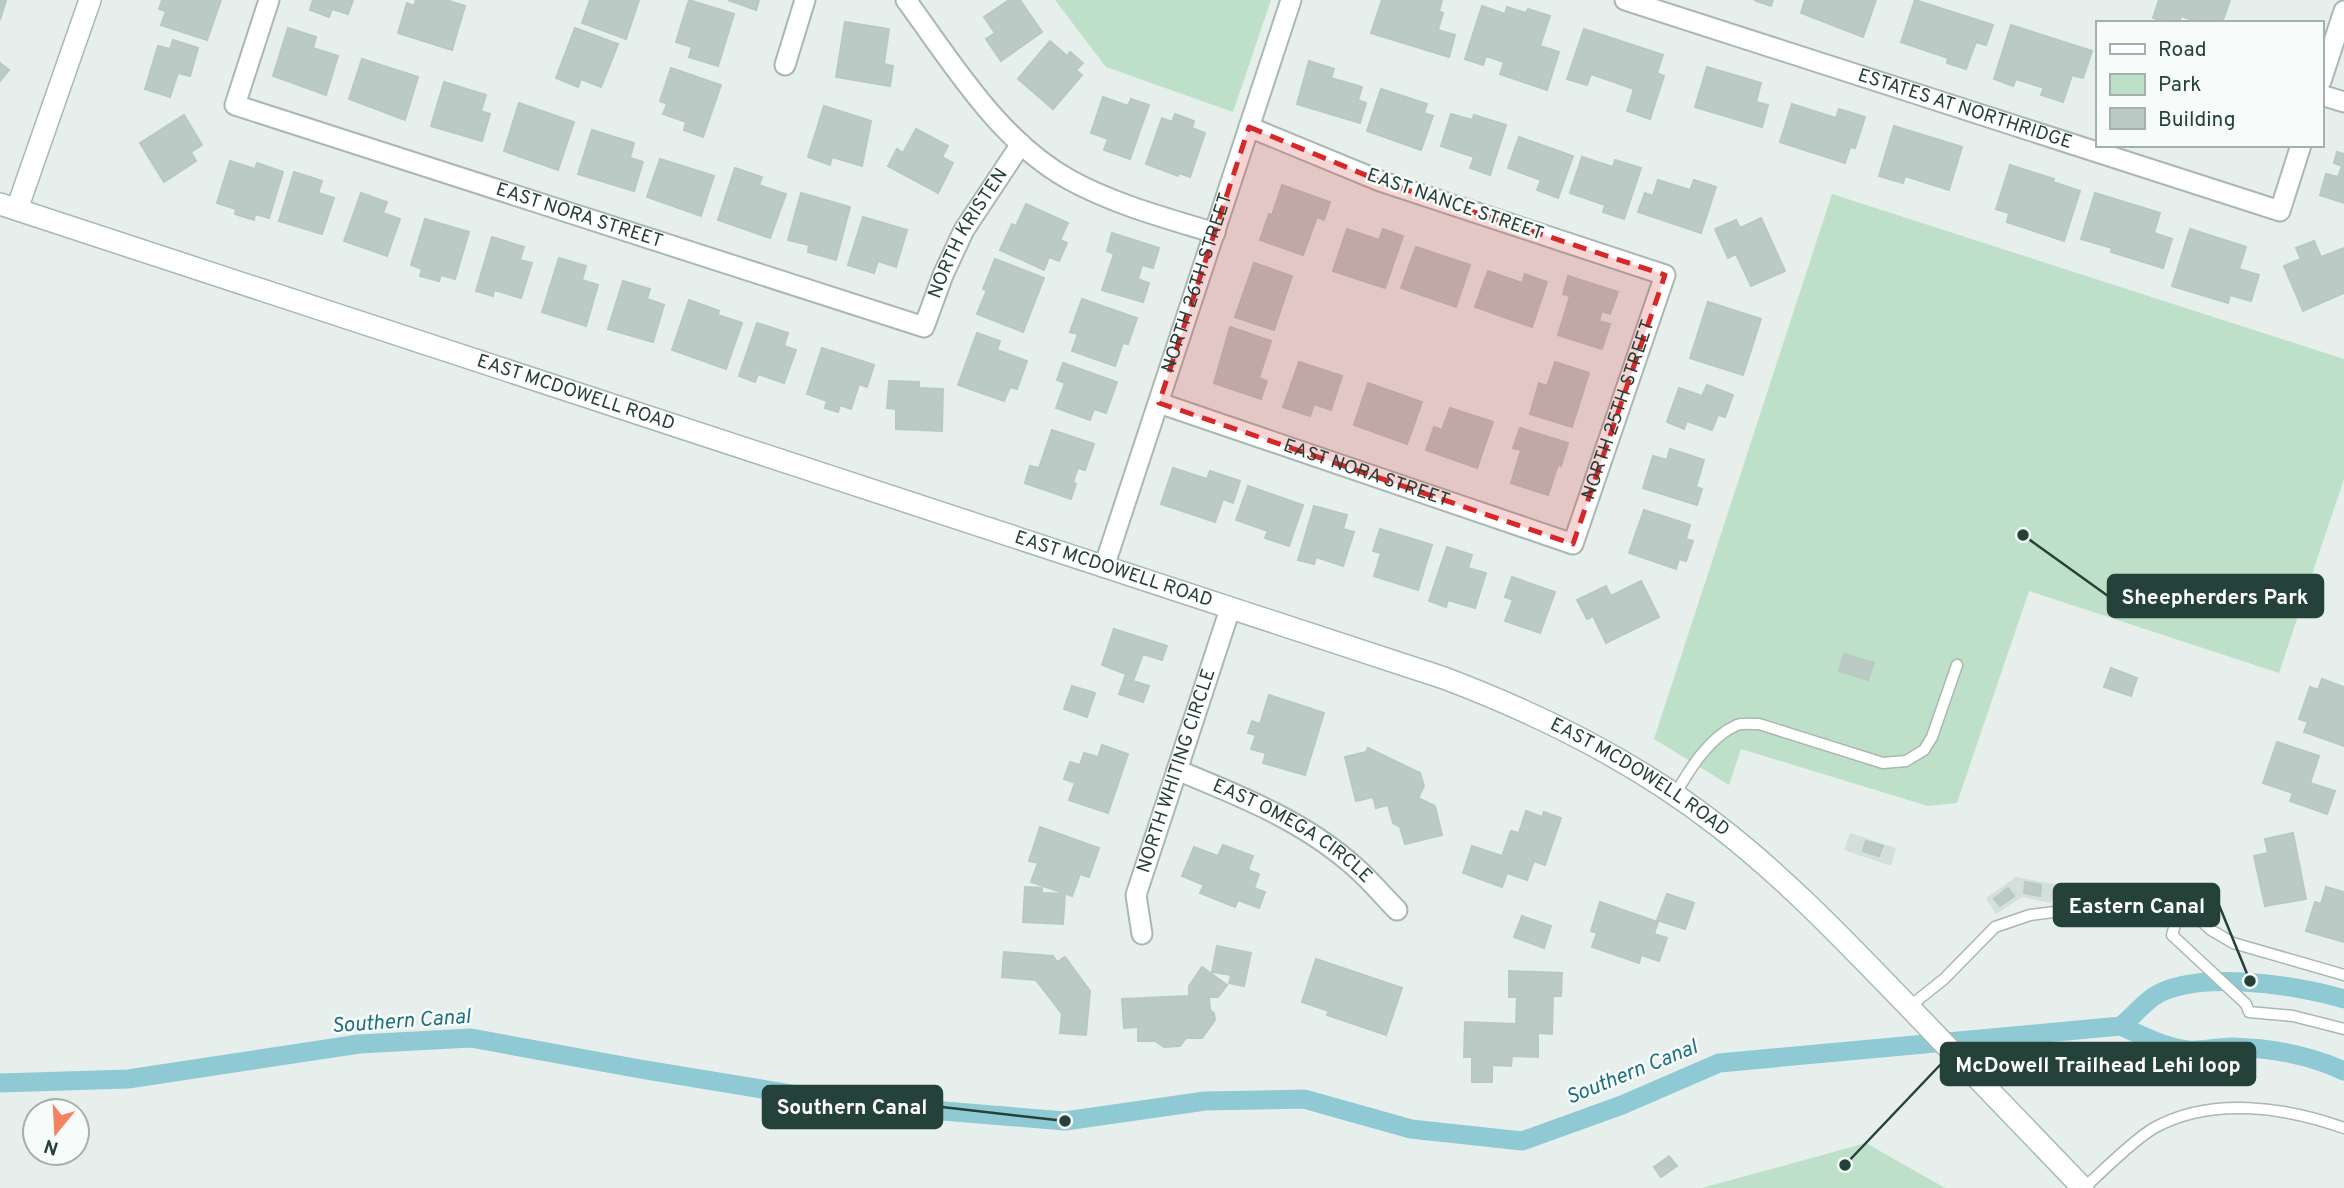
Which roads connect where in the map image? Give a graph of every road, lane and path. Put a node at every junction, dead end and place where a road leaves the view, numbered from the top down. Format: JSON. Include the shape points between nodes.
{"nodes":[{"id":1,"x":90,"y":0,"type":"edge"},
{"id":2,"x":269,"y":0,"type":"edge"},
{"id":3,"x":805,"y":0,"type":"edge"},
{"id":4,"x":906,"y":0,"type":"edge"},
{"id":5,"x":1291,"y":0,"type":"edge"},
{"id":6,"x":1625,"y":0,"type":"edge"},
{"id":7,"x":2344,"y":11,"type":"edge"},
{"id":8,"x":785,"y":65,"type":"dead end"},
{"id":9,"x":2331,"y":72,"type":"edge"},
{"id":10,"x":2323,"y":96,"type":"edge"},
{"id":11,"x":2344,"y":102,"type":"edge"},
{"id":12,"x":1249,"y":127,"type":"junction"},
{"id":13,"x":1020,"y":144,"type":"junction"},
{"id":14,"x":2300,"y":147,"type":"edge"},
{"id":15,"x":8,"y":207,"type":"edge"},
{"id":16,"x":1215,"y":233,"type":"junction"},
{"id":17,"x":1664,"y":275,"type":"joint"},
{"id":18,"x":924,"y":327,"type":"joint"},
{"id":19,"x":1159,"y":403,"type":"junction"},
{"id":20,"x":1573,"y":544,"type":"joint"},
{"id":21,"x":1104,"y":567,"type":"junction"},
{"id":22,"x":1230,"y":609,"type":"junction"},
{"id":23,"x":1956,"y":665,"type":"dead end"},
{"id":24,"x":1177,"y":770,"type":"junction"},
{"id":25,"x":1675,"y":795,"type":"junction"},
{"id":26,"x":2180,"y":908,"type":"junction"},
{"id":27,"x":1396,"y":910,"type":"dead end"},
{"id":28,"x":1142,"y":934,"type":"dead end"},
{"id":29,"x":2344,"y":975,"type":"edge"},
{"id":30,"x":1909,"y":1007,"type":"junction"},
{"id":31,"x":2344,"y":1029,"type":"edge"},
{"id":32,"x":2344,"y":1128,"type":"edge"},
{"id":33,"x":2083,"y":1188,"type":"edge"}],
"edges":[{"from":1,"to":15,"type":"main road"},
{"from":2,"to":18,"type":"street","name":"EAST NORA STREET","via":[[235,105]]},
{"from":3,"to":8,"type":"street"},
{"from":4,"to":13,"type":"street","via":[[987,108]]},
{"from":5,"to":12,"type":"street","name":"NORTH 26TH STREET"},
{"from":6,"to":14,"type":"street","name":"ESTATES AT NORTHRIDGE","via":[[2280,211]]},
{"from":7,"to":9,"type":"street"},
{"from":10,"to":11,"type":"street"},
{"from":12,"to":16,"type":"street","name":"NORTH 26TH STREET"},
{"from":12,"to":17,"type":"street","name":"EAST NANCE STREET","via":[[1380,181]]},
{"from":13,"to":16,"type":"street","via":[[1069,179],[1119,203]]},
{"from":13,"to":18,"type":"street","name":"NORTH KRISTEN","via":[[964,230]]},
{"from":15,"to":21,"type":"main road","name":"EAST MCDOWELL ROAD"},
{"from":16,"to":19,"type":"street","name":"NORTH 26TH STREET"},
{"from":17,"to":20,"type":"street","name":"NORTH 25TH STREET"},
{"from":19,"to":20,"type":"street","name":"EAST NORA STREET"},
{"from":19,"to":21,"type":"street","name":"NORTH 26TH STREET"},
{"from":21,"to":22,"type":"main road","name":"EAST MCDOWELL ROAD"},
{"from":22,"to":24,"type":"street","name":"NORTH WHITING CIRCLE"},
{"from":22,"to":25,"type":"main road","name":"EAST MCDOWELL ROAD","via":[[1501,699],[1600,748]]},
{"from":23,"to":25,"type":"lane","via":[[1933,737],[1924,750],[1906,761],[1884,763],[1759,724],[1739,724],[1720,736],[1690,769]]},
{"from":24,"to":27,"type":"street","name":"EAST OMEGA CIRCLE","via":[[1261,805],[1314,836],[1355,866]]},
{"from":24,"to":28,"type":"street","name":"NORTH WHITING CIRCLE","via":[[1136,895]]},
{"from":25,"to":30,"type":"main road","name":"EAST MCDOWELL ROAD","via":[[1762,861]]},
{"from":26,"to":29,"type":"lane","via":[[2191,911],[2233,943]]},
{"from":26,"to":30,"type":"lane","via":[[2135,902],[2030,915],[1995,927]]},
{"from":26,"to":31,"type":"lane","via":[[2172,935],[2246,1004],[2249,1012],[2294,1016]]},
{"from":30,"to":33,"type":"main road","name":"EAST MCDOWELL ROAD"},
{"from":32,"to":33,"type":"lane","via":[[2267,1109],[2185,1115],[2151,1130]]}]}
